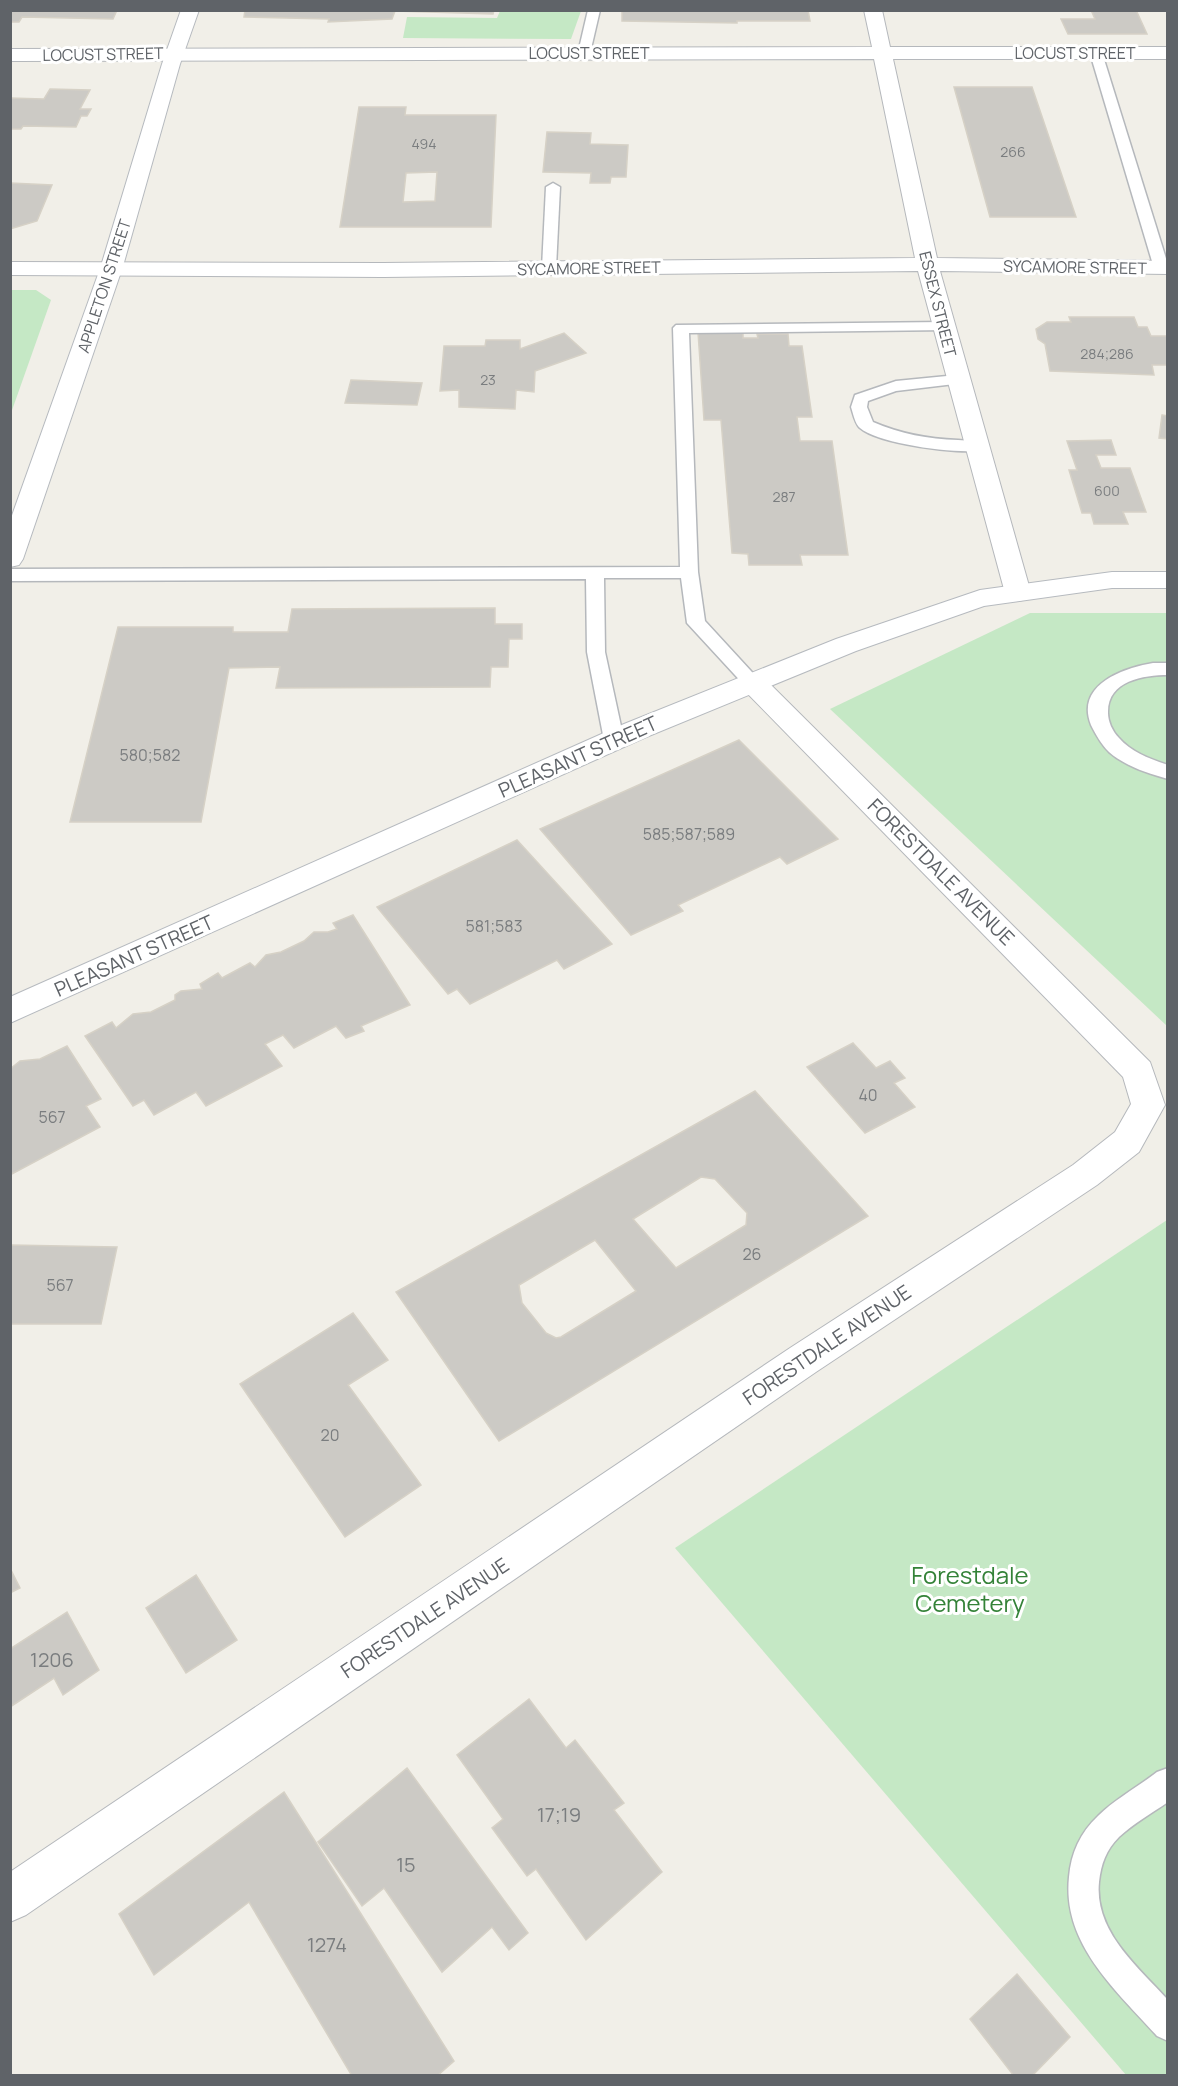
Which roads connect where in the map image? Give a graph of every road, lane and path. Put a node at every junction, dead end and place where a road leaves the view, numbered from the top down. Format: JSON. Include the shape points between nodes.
{"nodes":[{"id":1,"x":190,"y":10,"type":"edge"},
{"id":2,"x":594,"y":10,"type":"edge"},
{"id":3,"x":873,"y":10,"type":"edge"},
{"id":4,"x":175,"y":53,"type":"junction"},
{"id":5,"x":584,"y":53,"type":"junction"},
{"id":6,"x":1096,"y":53,"type":"junction"},
{"id":7,"x":1167,"y":53,"type":"edge"},
{"id":8,"x":882,"y":54,"type":"junction"},
{"id":9,"x":10,"y":55,"type":"edge"},
{"id":10,"x":553,"y":187,"type":"dead end"},
{"id":11,"x":927,"y":264,"type":"junction"},
{"id":12,"x":112,"y":266,"type":"junction"},
{"id":13,"x":549,"y":268,"type":"junction"},
{"id":14,"x":1164,"y":268,"type":"edge"},
{"id":15,"x":10,"y":269,"type":"edge"},
{"id":16,"x":944,"y":327,"type":"junction"},
{"id":17,"x":957,"y":381,"type":"junction"},
{"id":18,"x":977,"y":446,"type":"junction"},
{"id":19,"x":10,"y":559,"type":"edge"},
{"id":20,"x":688,"y":572,"type":"junction"},
{"id":21,"x":595,"y":573,"type":"junction"},
{"id":22,"x":10,"y":575,"type":"edge"},
{"id":23,"x":1167,"y":580,"type":"edge"},
{"id":24,"x":1018,"y":593,"type":"junction"},
{"id":25,"x":1167,"y":669,"type":"edge"},
{"id":26,"x":753,"y":683,"type":"junction"},
{"id":27,"x":614,"y":740,"type":"junction"},
{"id":28,"x":1167,"y":772,"type":"edge"},
{"id":29,"x":10,"y":1011,"type":"edge"},
{"id":30,"x":1167,"y":1783,"type":"edge"},
{"id":31,"x":10,"y":1899,"type":"edge"},
{"id":32,"x":1167,"y":2025,"type":"edge"}],
"edges":[{"from":1,"to":4,"type":"street","name":"APPLETON STREET"},
{"from":2,"to":5,"type":"lane"},
{"from":3,"to":8,"type":"street","name":"ESSEX STREET"},
{"from":4,"to":5,"type":"street","name":"LOCUST STREET"},
{"from":4,"to":9,"type":"street","name":"LOCUST STREET"},
{"from":4,"to":12,"type":"street","name":"APPLETON STREET"},
{"from":5,"to":8,"type":"street","name":"LOCUST STREET"},
{"from":6,"to":7,"type":"street","name":"LOCUST STREET"},
{"from":6,"to":8,"type":"street","name":"LOCUST STREET"},
{"from":6,"to":14,"type":"lane"},
{"from":8,"to":11,"type":"street","name":"ESSEX STREET"},
{"from":10,"to":13,"type":"lane"},
{"from":11,"to":13,"type":"street","name":"SYCAMORE STREET"},
{"from":11,"to":14,"type":"street","name":"SYCAMORE STREET"},
{"from":11,"to":16,"type":"street","name":"ESSEX STREET"},
{"from":12,"to":13,"type":"street","name":"SYCAMORE STREET","via":[[243,271]]},
{"from":12,"to":15,"type":"street","name":"SYCAMORE STREET"},
{"from":12,"to":19,"type":"street","name":"APPLETON STREET"},
{"from":16,"to":17,"type":"street","name":"ESSEX STREET"},
{"from":16,"to":20,"type":"lane","via":[[681,328]]},
{"from":17,"to":18,"type":"street","name":"ESSEX STREET"},
{"from":17,"to":18,"type":"lane","via":[[898,384],[861,398],[859,407],[866,425],[895,439],[918,444]]},
{"from":18,"to":24,"type":"street","name":"ESSEX STREET"},
{"from":20,"to":21,"type":"lane"},
{"from":20,"to":26,"type":"lane","via":[[696,623]]},
{"from":21,"to":22,"type":"lane"},
{"from":21,"to":27,"type":"lane","via":[[596,652]]},
{"from":23,"to":24,"type":"street","name":"PLEASANT STREET","via":[[1112,580]]},
{"from":24,"to":26,"type":"street","name":"PLEASANT STREET","via":[[980,598]]},
{"from":25,"to":28,"type":"lane","via":[[1131,672],[1113,681],[1100,696],[1097,713],[1105,736],[1125,754]]},
{"from":26,"to":27,"type":"street","name":"PLEASANT STREET"},
{"from":26,"to":31,"type":"street","name":"FORESTDALE AVENUE","via":[[1138,1071],[1148,1105],[1127,1142],[1086,1175],[803,1360]]},
{"from":27,"to":29,"type":"street","name":"PLEASANT STREET"},
{"from":30,"to":32,"type":"lane","via":[[1108,1827],[1086,1857],[1082,1897],[1089,1928],[1102,1948]]}]}
